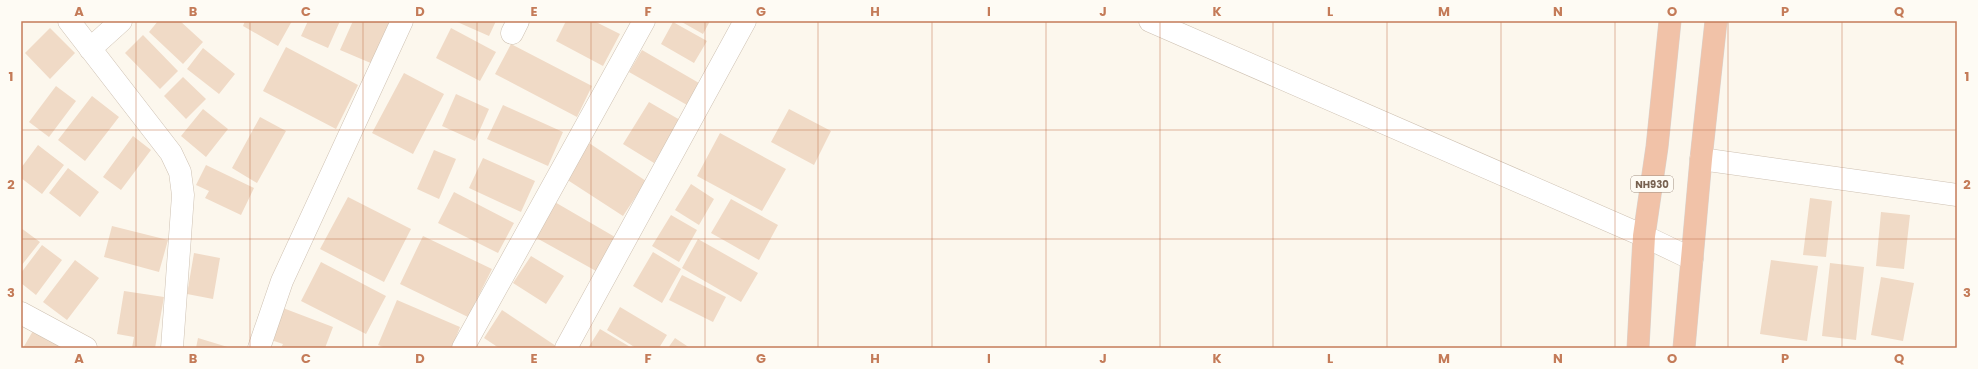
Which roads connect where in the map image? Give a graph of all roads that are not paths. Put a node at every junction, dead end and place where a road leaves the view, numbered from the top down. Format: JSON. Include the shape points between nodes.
{"nodes":[{"id":1,"x":69,"y":21,"type":"edge"},
{"id":2,"x":121,"y":21,"type":"edge"},
{"id":3,"x":402,"y":21,"type":"edge"},
{"id":4,"x":644,"y":21,"type":"edge"},
{"id":5,"x":745,"y":21,"type":"edge"},
{"id":6,"x":1150,"y":21,"type":"edge"},
{"id":7,"x":1670,"y":21,"type":"edge"},
{"id":8,"x":1716,"y":21,"type":"edge"},
{"id":9,"x":90,"y":49,"type":"junction"},
{"id":10,"x":1701,"y":159,"type":"junction"},
{"id":11,"x":1957,"y":195,"type":"edge"},
{"id":12,"x":1644,"y":236,"type":"junction"},
{"id":13,"x":1692,"y":259,"type":"junction"},
{"id":14,"x":22,"y":315,"type":"edge"},
{"id":15,"x":1688,"y":347,"type":"edge"},
{"id":16,"x":86,"y":348,"type":"edge"},
{"id":17,"x":172,"y":348,"type":"edge"},
{"id":18,"x":259,"y":348,"type":"edge"},
{"id":19,"x":463,"y":348,"type":"edge"},
{"id":20,"x":566,"y":348,"type":"edge"},
{"id":21,"x":1638,"y":348,"type":"edge"}],
"edges":[{"from":1,"to":9,"type":"street"},
{"from":2,"to":9,"type":"street"},
{"from":3,"to":18,"type":"street","via":[[282,281]]},
{"from":4,"to":19,"type":"street"},
{"from":5,"to":20,"type":"street"},
{"from":6,"to":12,"type":"street"},
{"from":7,"to":12,"type":"highway","number":"NH930","via":[[1657,147]]},
{"from":8,"to":10,"type":"highway"},
{"from":9,"to":17,"type":"street","via":[[171,153],[180,172],[183,195]]},
{"from":10,"to":11,"type":"street"},
{"from":10,"to":13,"type":"highway"},
{"from":12,"to":13,"type":"street"},
{"from":12,"to":21,"type":"highway","number":"NH930"},
{"from":13,"to":15,"type":"highway"},
{"from":14,"to":16,"type":"street"}]}
